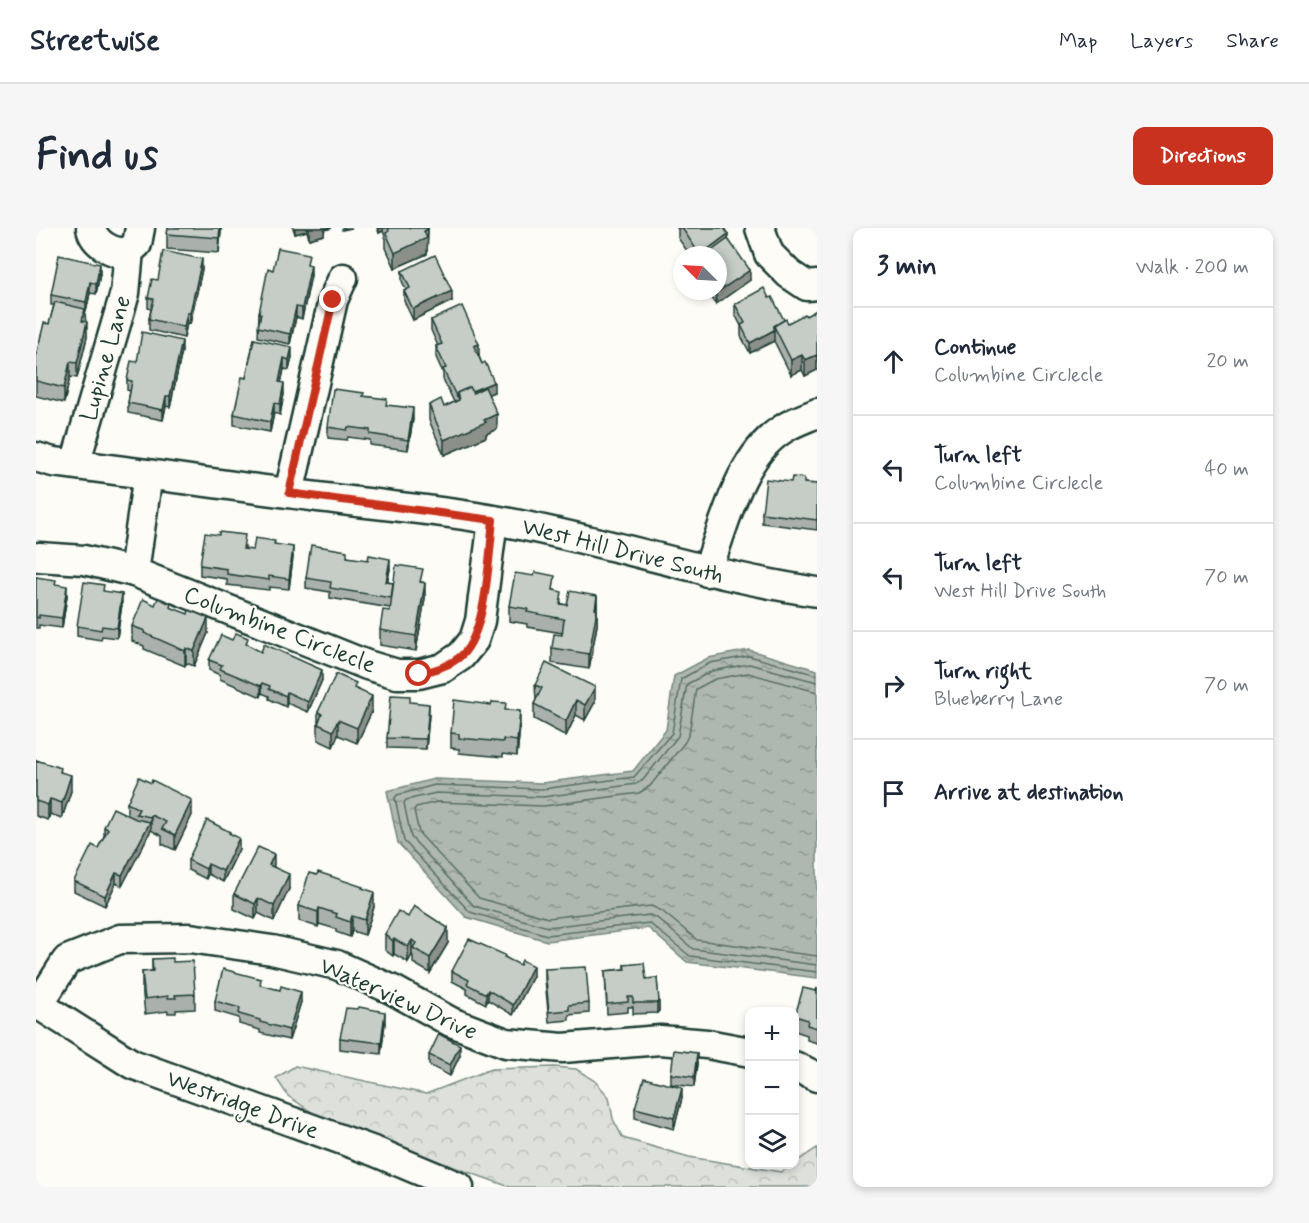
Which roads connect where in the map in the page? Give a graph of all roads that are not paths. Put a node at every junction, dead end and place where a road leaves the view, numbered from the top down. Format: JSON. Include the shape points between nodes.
{"nodes":[{"id":1,"x":91,"y":228,"type":"edge"},
{"id":2,"x":760,"y":228,"type":"edge"},
{"id":3,"x":135,"y":239,"type":"edge"},
{"id":4,"x":343,"y":279,"type":"dead end"},
{"id":5,"x":817,"y":285,"type":"edge"},
{"id":6,"x":817,"y":413,"type":"edge"},
{"id":7,"x":36,"y":458,"type":"edge"},
{"id":8,"x":75,"y":464,"type":"junction"},
{"id":9,"x":148,"y":474,"type":"junction"},
{"id":10,"x":289,"y":493,"type":"junction"},
{"id":11,"x":493,"y":520,"type":"junction"},
{"id":12,"x":39,"y":556,"type":"dead end"},
{"id":13,"x":134,"y":572,"type":"junction"},
{"id":14,"x":707,"y":572,"type":"junction"},
{"id":15,"x":817,"y":592,"type":"edge"},
{"id":16,"x":37,"y":1004,"type":"edge"},
{"id":17,"x":745,"y":1051,"type":"edge"},
{"id":18,"x":799,"y":1068,"type":"edge"},
{"id":19,"x":817,"y":1077,"type":"edge"},
{"id":20,"x":459,"y":1187,"type":"edge"}],
"edges":[{"from":1,"to":3,"type":"street","name":"Lupine Lane","via":[[92,235],[104,246],[123,253]]},
{"from":2,"to":5,"type":"street","via":[[769,254],[789,274],[807,286]]},
{"from":3,"to":8,"type":"street","name":"Lupine Lane","via":[[125,293]]},
{"from":4,"to":10,"type":"street","via":[[333,300]]},
{"from":6,"to":14,"type":"street","via":[[782,429],[756,453],[744,471]]},
{"from":7,"to":8,"type":"street","name":"West Hill Drive South"},
{"from":8,"to":9,"type":"street","name":"West Hill Drive South"},
{"from":9,"to":10,"type":"street","name":"West Hill Drive South"},
{"from":9,"to":13,"type":"street"},
{"from":10,"to":11,"type":"street","name":"West Hill Drive South"},
{"from":11,"to":13,"type":"street","name":"Columbine Circlecle","via":[[474,640],[461,656],[443,668],[419,674],[397,674],[367,665]]},
{"from":11,"to":14,"type":"street","name":"West Hill Drive South","via":[[576,536]]},
{"from":12,"to":13,"type":"street","name":"Columbine Circlecle","via":[[84,560]]},
{"from":14,"to":15,"type":"street","name":"West Hill Drive South"},
{"from":16,"to":17,"type":"street","name":"Waterview Drive","via":[[67,960],[120,939],[190,938],[272,950],[337,965],[451,1022],[506,1043],[563,1048],[660,1040]]},
{"from":16,"to":20,"type":"street","name":"Westridge Drive","via":[[132,1064],[376,1152]]},
{"from":18,"to":19,"type":"street"}]}
